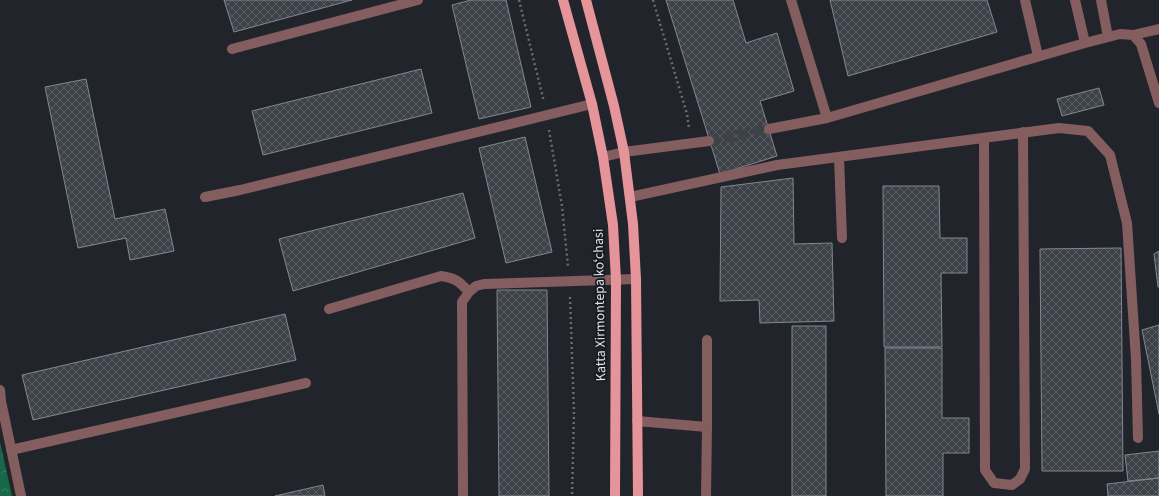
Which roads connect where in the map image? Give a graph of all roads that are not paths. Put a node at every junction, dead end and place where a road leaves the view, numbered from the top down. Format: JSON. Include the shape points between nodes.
{"nodes":[{"id":1,"x":418,"y":0,"type":"edge"},
{"id":2,"x":563,"y":0,"type":"edge"},
{"id":3,"x":586,"y":0,"type":"edge"},
{"id":4,"x":791,"y":0,"type":"edge"},
{"id":5,"x":1025,"y":0,"type":"edge"},
{"id":6,"x":1075,"y":0,"type":"edge"},
{"id":7,"x":1101,"y":0,"type":"edge"},
{"id":8,"x":1159,"y":29,"type":"edge"},
{"id":9,"x":1133,"y":35,"type":"junction"},
{"id":10,"x":1108,"y":37,"type":"junction"},
{"id":11,"x":1086,"y":43,"type":"junction"},
{"id":12,"x":232,"y":49,"type":"dead end"},
{"id":13,"x":1038,"y":56,"type":"junction"},
{"id":14,"x":1159,"y":103,"type":"edge"},
{"id":15,"x":592,"y":104,"type":"junction"},
{"id":16,"x":827,"y":118,"type":"junction"},
{"id":17,"x":769,"y":129,"type":"tunnel mouth"},
{"id":18,"x":1023,"y":132,"type":"junction"},
{"id":19,"x":984,"y":138,"type":"junction"},
{"id":20,"x":709,"y":141,"type":"tunnel mouth"},
{"id":21,"x":624,"y":152,"type":"junction"},
{"id":22,"x":603,"y":157,"type":"junction"},
{"id":23,"x":839,"y":157,"type":"junction"},
{"id":24,"x":204,"y":197,"type":"dead end"},
{"id":25,"x":630,"y":197,"type":"junction"},
{"id":26,"x":842,"y":238,"type":"dead end"},
{"id":27,"x":636,"y":279,"type":"junction"},
{"id":28,"x":616,"y":280,"type":"junction"},
{"id":29,"x":469,"y":292,"type":"junction"},
{"id":30,"x":329,"y":309,"type":"dead end"},
{"id":31,"x":707,"y":340,"type":"dead end"},
{"id":32,"x":306,"y":383,"type":"dead end"},
{"id":33,"x":0,"y":390,"type":"edge"},
{"id":34,"x":637,"y":421,"type":"junction"},
{"id":35,"x":707,"y":427,"type":"junction"},
{"id":36,"x":1138,"y":438,"type":"dead end"},
{"id":37,"x":11,"y":450,"type":"junction"},
{"id":38,"x":21,"y":496,"type":"edge"},
{"id":39,"x":463,"y":496,"type":"edge"},
{"id":40,"x":615,"y":496,"type":"edge"},
{"id":41,"x":638,"y":496,"type":"edge"},
{"id":42,"x":706,"y":496,"type":"edge"}],
"edges":[{"from":1,"to":12,"type":"lane"},
{"from":2,"to":15,"type":"main road","name":"Katta Xirmontepa koʻchasi"},
{"from":3,"to":21,"type":"main road"},
{"from":4,"to":16,"type":"lane"},
{"from":5,"to":13,"type":"lane"},
{"from":6,"to":11,"type":"lane"},
{"from":7,"to":10,"type":"lane"},
{"from":8,"to":9,"type":"lane"},
{"from":9,"to":10,"type":"lane","via":[[1120,34]]},
{"from":9,"to":14,"type":"lane","via":[[1141,44]]},
{"from":10,"to":11,"type":"lane"},
{"from":11,"to":13,"type":"lane"},
{"from":13,"to":16,"type":"lane"},
{"from":15,"to":22,"type":"main road","name":"Katta Xirmontepa koʻchasi"},
{"from":15,"to":24,"type":"lane"},
{"from":16,"to":17,"type":"lane"},
{"from":18,"to":19,"type":"lane"},
{"from":18,"to":19,"type":"lane","via":[[1025,468],[1020,479],[1012,485],[994,483],[985,470]]},
{"from":18,"to":36,"type":"lane","via":[[1059,128],[1088,131],[1110,155],[1127,223],[1136,359]]},
{"from":19,"to":23,"type":"lane"},
{"from":20,"to":21,"type":"lane"},
{"from":21,"to":22,"type":"lane"},
{"from":21,"to":25,"type":"main road"},
{"from":22,"to":28,"type":"main road","name":"Katta Xirmontepa koʻchasi","via":[[613,225]]},
{"from":23,"to":25,"type":"lane","via":[[777,166]]},
{"from":23,"to":26,"type":"lane"},
{"from":25,"to":27,"type":"main road"},
{"from":27,"to":28,"type":"lane"},
{"from":27,"to":34,"type":"main road"},
{"from":28,"to":29,"type":"lane","via":[[484,284]]},
{"from":28,"to":40,"type":"main road","name":"Katta Xirmontepa koʻchasi"},
{"from":29,"to":30,"type":"lane","via":[[458,281],[441,276]]},
{"from":29,"to":39,"type":"lane","via":[[462,302]]},
{"from":31,"to":35,"type":"lane"},
{"from":32,"to":37,"type":"lane"},
{"from":33,"to":37,"type":"lane"},
{"from":34,"to":35,"type":"lane"},
{"from":34,"to":41,"type":"main road"},
{"from":35,"to":42,"type":"lane"},
{"from":37,"to":38,"type":"lane"}]}
